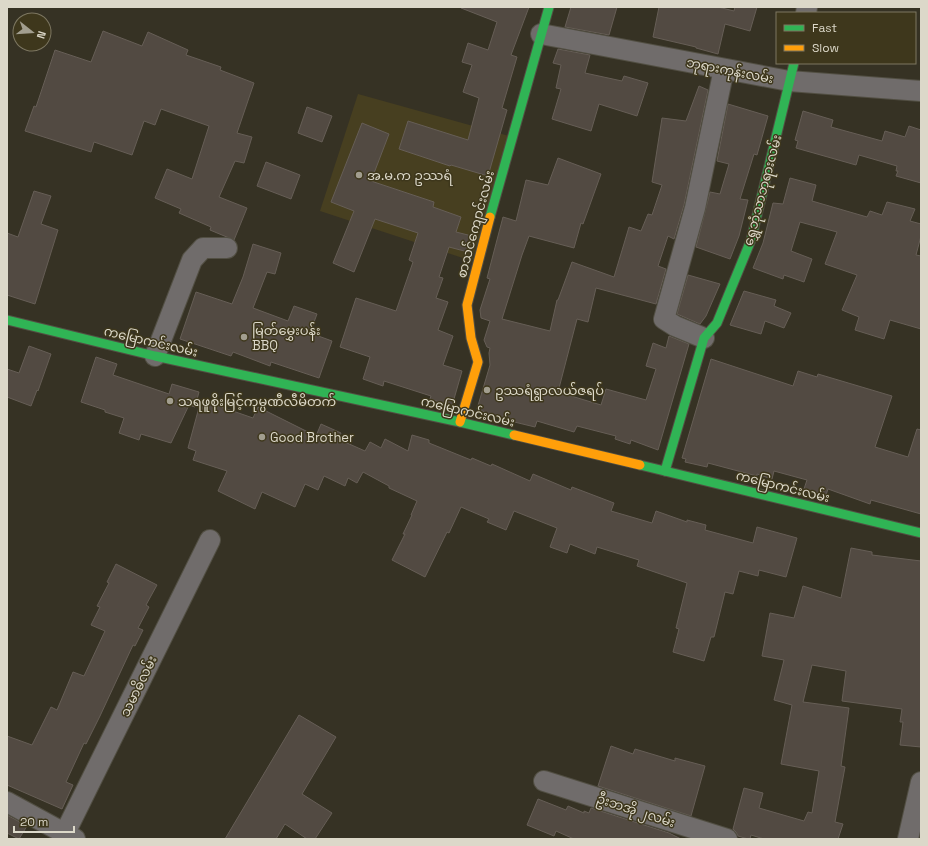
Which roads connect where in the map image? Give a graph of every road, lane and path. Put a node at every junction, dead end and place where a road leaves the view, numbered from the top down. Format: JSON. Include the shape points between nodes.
{"nodes":[{"id":1,"x":549,"y":7,"type":"edge"},
{"id":2,"x":541,"y":34,"type":"junction"},
{"id":3,"x":724,"y":69,"type":"junction"},
{"id":4,"x":792,"y":72,"type":"edge"},
{"id":5,"x":921,"y":91,"type":"edge"},
{"id":6,"x":227,"y":248,"type":"dead end"},
{"id":7,"x":7,"y":320,"type":"edge"},
{"id":8,"x":704,"y":338,"type":"junction"},
{"id":9,"x":155,"y":356,"type":"junction"},
{"id":10,"x":460,"y":422,"type":"junction"},
{"id":11,"x":665,"y":471,"type":"junction"},
{"id":12,"x":921,"y":533,"type":"edge"},
{"id":13,"x":210,"y":540,"type":"dead end"},
{"id":14,"x":544,"y":781,"type":"dead end"},
{"id":15,"x":921,"y":782,"type":"edge"},
{"id":16,"x":7,"y":802,"type":"edge"},
{"id":17,"x":68,"y":837,"type":"edge"},
{"id":18,"x":727,"y":839,"type":"edge"},
{"id":19,"x":908,"y":839,"type":"edge"}],
"edges":[{"from":1,"to":2,"type":"main road","name":"စာသင်ကျောင်းလမ်း"},
{"from":2,"to":3,"type":"street","name":"ဘုရားကုန်းလမ်း"},
{"from":2,"to":10,"type":"main road","name":"စာသင်ကျောင်းလမ်း","via":[[467,305],[471,338],[478,362]]},
{"from":3,"to":4,"type":"street","name":"ဘုရားကုန်းလမ်း"},
{"from":3,"to":8,"type":"street","via":[[696,208],[664,319]]},
{"from":4,"to":5,"type":"street","name":"ဘုရားကုန်းလမ်း"},
{"from":4,"to":8,"type":"main road","name":"ရွှေဘုံသာဘုရားလမ်း","via":[[751,240],[717,323]]},
{"from":6,"to":9,"type":"street","via":[[203,248],[192,260]]},
{"from":7,"to":9,"type":"main road","name":"ကမြောကင်းလမ်း"},
{"from":8,"to":11,"type":"main road","name":"ရွှေဘုံသာဘုရားလမ်း"},
{"from":9,"to":10,"type":"main road","name":"ကမြောကင်းလမ်း"},
{"from":10,"to":11,"type":"main road","name":"ကမြောကင်းလမ်း"},
{"from":11,"to":12,"type":"main road","name":"ကမြောကင်းလမ်း"},
{"from":13,"to":17,"type":"street","name":"သမာဓိလမ်း"},
{"from":14,"to":18,"type":"street","name":"ဦးဘအို ၂လမ်း"},
{"from":15,"to":19,"type":"street"},
{"from":16,"to":17,"type":"street","name":"သမာဓိလမ်း"}]}
